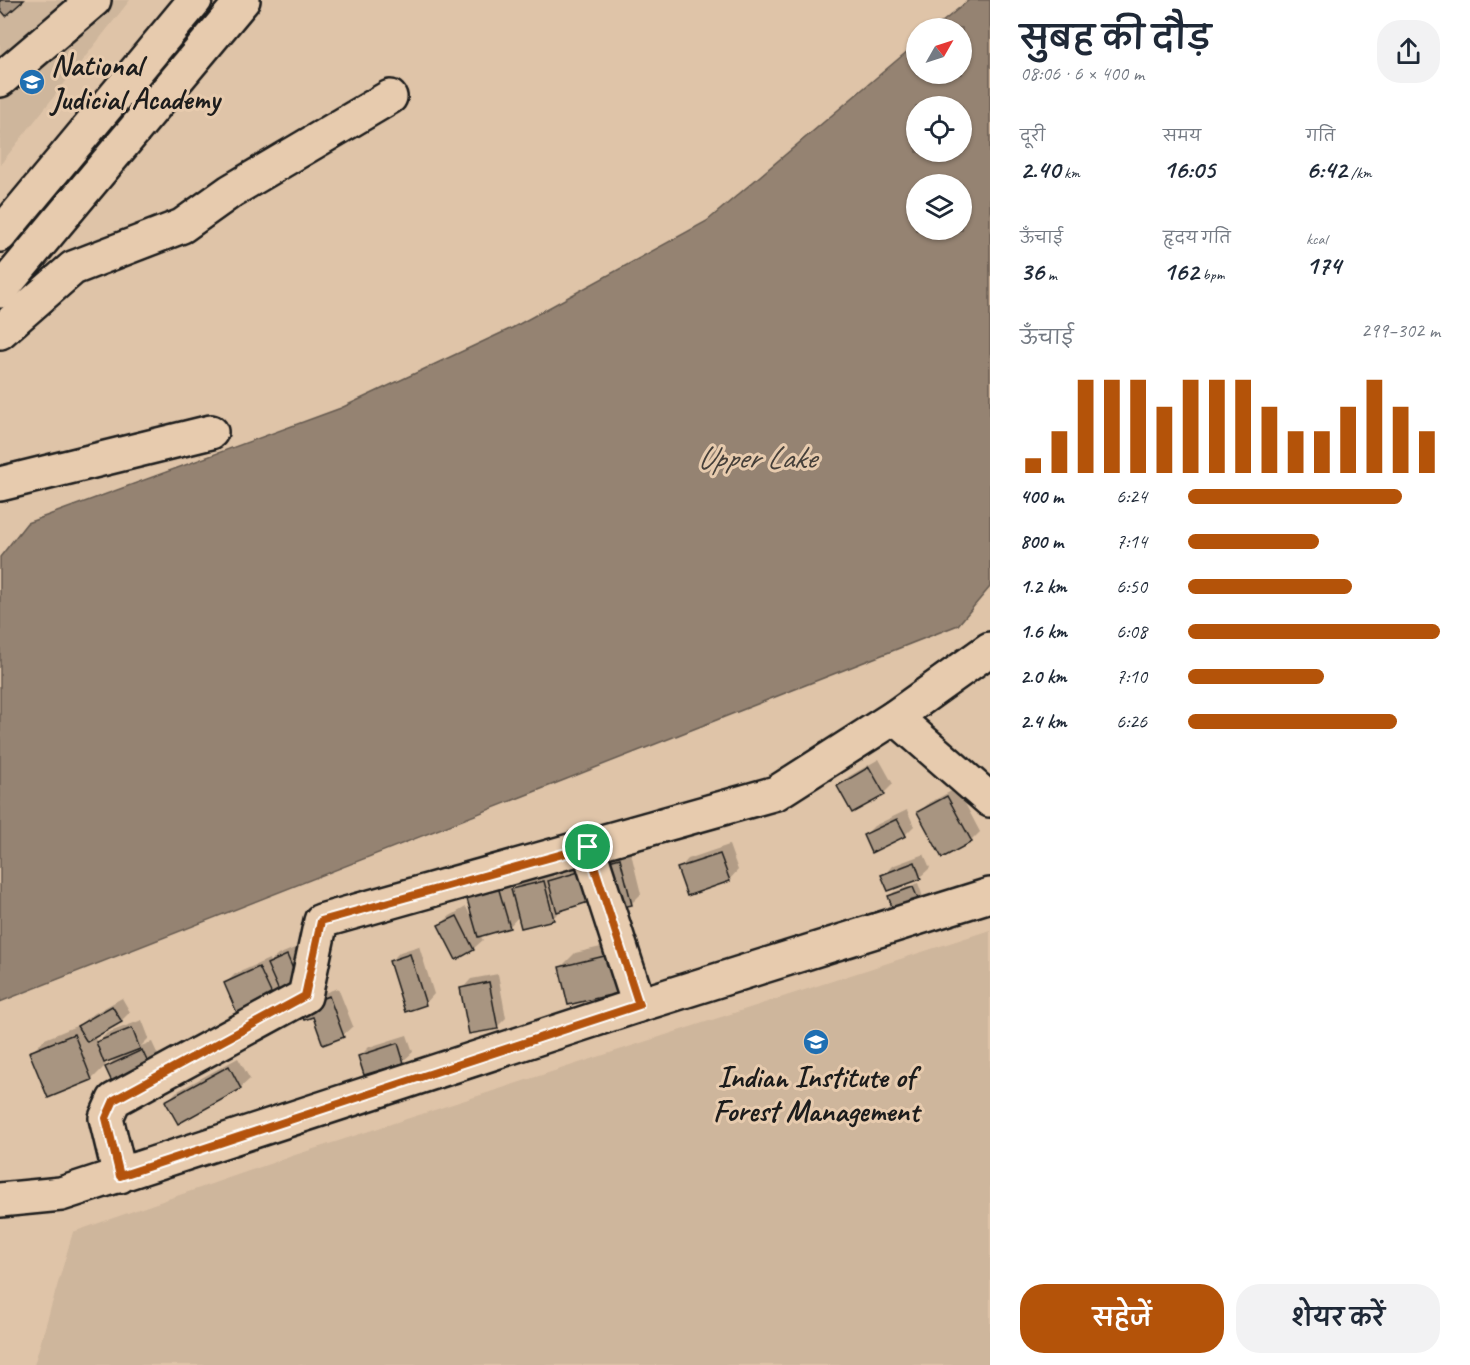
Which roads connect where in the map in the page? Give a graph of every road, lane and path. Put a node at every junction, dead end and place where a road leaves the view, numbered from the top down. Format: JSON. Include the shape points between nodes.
{"nodes":[{"id":1,"x":94,"y":0,"type":"edge"},
{"id":2,"x":195,"y":0,"type":"edge"},
{"id":3,"x":243,"y":0,"type":"edge"},
{"id":4,"x":0,"y":80,"type":"edge"},
{"id":5,"x":390,"y":97,"type":"dead end"},
{"id":6,"x":0,"y":235,"type":"edge"},
{"id":7,"x":0,"y":291,"type":"edge"},
{"id":8,"x":0,"y":332,"type":"edge"},
{"id":9,"x":211,"y":432,"type":"dead end"},
{"id":10,"x":0,"y":484,"type":"edge"},
{"id":11,"x":990,"y":649,"type":"edge"},
{"id":12,"x":895,"y":717,"type":"junction"},
{"id":13,"x":990,"y":800,"type":"edge"},
{"id":14,"x":588,"y":847,"type":"junction"},
{"id":15,"x":990,"y":895,"type":"edge"},
{"id":16,"x":639,"y":1005,"type":"junction"},
{"id":17,"x":120,"y":1176,"type":"junction"},
{"id":18,"x":1,"y":1199,"type":"edge"}],
"edges":[{"from":1,"to":4,"type":"street"},
{"from":2,"to":6,"type":"street"},
{"from":3,"to":7,"type":"street"},
{"from":5,"to":8,"type":"street","via":[[231,191],[182,226],[73,268]]},
{"from":9,"to":10,"type":"street"},
{"from":11,"to":12,"type":"street"},
{"from":12,"to":13,"type":"street"},
{"from":12,"to":14,"type":"street","via":[[776,793]]},
{"from":14,"to":16,"type":"street"},
{"from":14,"to":17,"type":"street","via":[[321,921],[305,996],[114,1100],[106,1118]]},
{"from":15,"to":16,"type":"street"},
{"from":16,"to":17,"type":"street"},
{"from":17,"to":18,"type":"street","via":[[61,1194]]}]}
